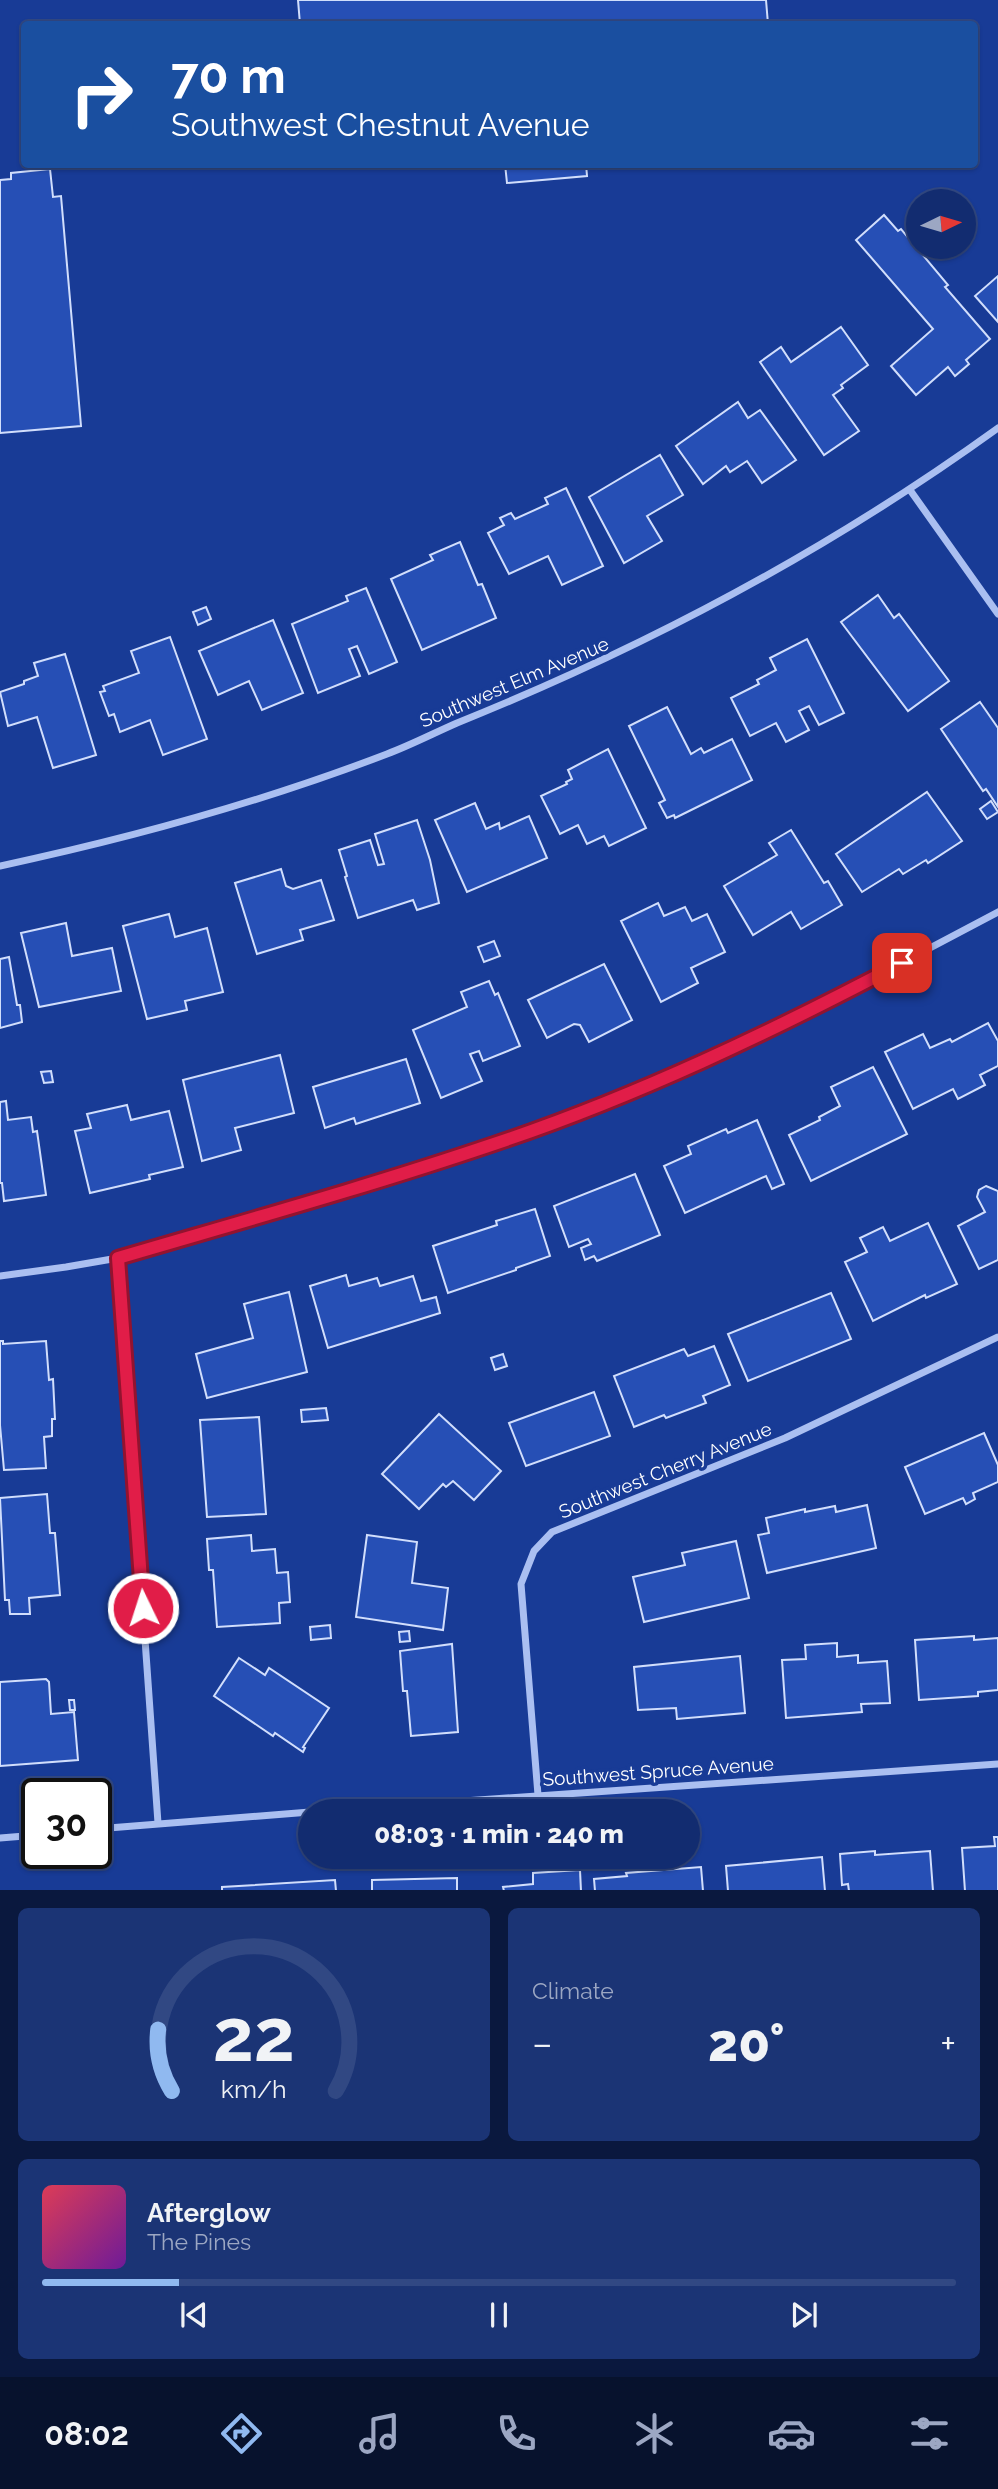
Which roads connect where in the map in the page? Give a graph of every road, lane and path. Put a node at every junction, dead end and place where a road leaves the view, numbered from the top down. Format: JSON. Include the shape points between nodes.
{"nodes":[{"id":1,"x":998,"y":428,"type":"edge"},
{"id":2,"x":910,"y":490,"type":"junction"},
{"id":3,"x":998,"y":614,"type":"edge"},
{"id":4,"x":0,"y":866,"type":"edge"},
{"id":5,"x":998,"y":912,"type":"edge"},
{"id":6,"x":118,"y":1258,"type":"junction"},
{"id":7,"x":0,"y":1276,"type":"edge"},
{"id":8,"x":998,"y":1337,"type":"edge"},
{"id":9,"x":998,"y":1764,"type":"edge"},
{"id":10,"x":538,"y":1795,"type":"junction"},
{"id":11,"x":484,"y":1799,"type":"edge"},
{"id":12,"x":298,"y":1813,"type":"edge"},
{"id":13,"x":158,"y":1823,"type":"junction"},
{"id":14,"x":112,"y":1827,"type":"edge"},
{"id":15,"x":21,"y":1836,"type":"edge"},
{"id":16,"x":0,"y":1838,"type":"edge"}],
"edges":[{"from":1,"to":2,"type":"street","name":"Southwest Elm Avenue"},
{"from":2,"to":3,"type":"street"},
{"from":2,"to":4,"type":"street","name":"Southwest Elm Avenue","via":[[763,579],[639,644],[388,754],[190,818]]},
{"from":5,"to":6,"type":"street","via":[[805,1014],[620,1096],[496,1144]]},
{"from":6,"to":7,"type":"street"},
{"from":6,"to":13,"type":"street"},
{"from":8,"to":10,"type":"street","name":"Southwest Cherry Avenue","via":[[785,1438],[552,1532],[534,1551],[521,1584]]},
{"from":9,"to":10,"type":"street","name":"Southwest Spruce Avenue"},
{"from":10,"to":11,"type":"street","name":"Southwest Spruce Avenue"},
{"from":12,"to":13,"type":"street"},
{"from":13,"to":14,"type":"street"},
{"from":15,"to":16,"type":"street"}]}
